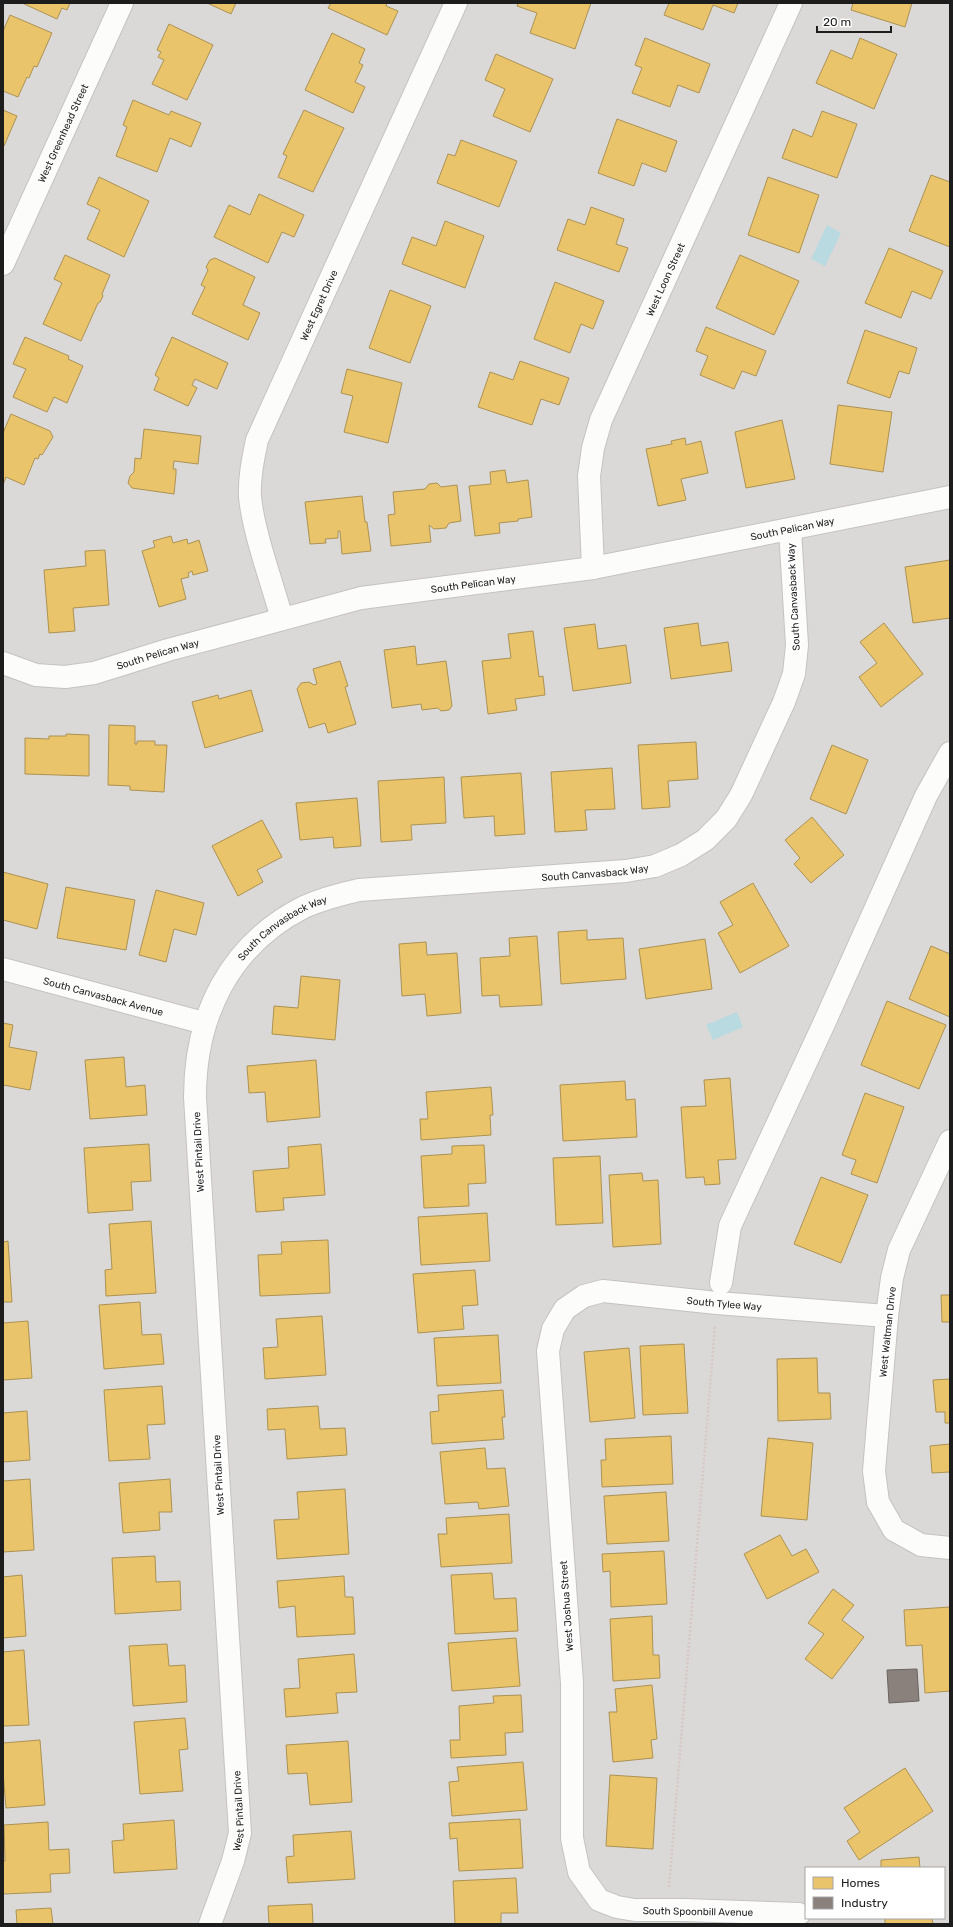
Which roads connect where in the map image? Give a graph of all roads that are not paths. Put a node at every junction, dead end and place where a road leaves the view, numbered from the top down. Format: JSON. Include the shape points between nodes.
{"nodes":[{"id":1,"x":122,"y":3,"type":"edge"},
{"id":2,"x":456,"y":3,"type":"edge"},
{"id":3,"x":791,"y":3,"type":"edge"},
{"id":4,"x":3,"y":264,"type":"edge"},
{"id":5,"x":950,"y":498,"type":"edge"},
{"id":6,"x":790,"y":530,"type":"junction"},
{"id":7,"x":593,"y":568,"type":"junction"},
{"id":8,"x":282,"y":619,"type":"junction"},
{"id":9,"x":3,"y":663,"type":"edge"},
{"id":10,"x":950,"y":753,"type":"edge"},
{"id":11,"x":3,"y":969,"type":"edge"},
{"id":12,"x":204,"y":1023,"type":"junction"},
{"id":13,"x":950,"y":1141,"type":"edge"},
{"id":14,"x":721,"y":1283,"type":"dead end"},
{"id":15,"x":565,"y":1309,"type":"joint"},
{"id":16,"x":887,"y":1316,"type":"junction"},
{"id":17,"x":950,"y":1548,"type":"edge"},
{"id":18,"x":599,"y":1900,"type":"joint"},
{"id":19,"x":799,"y":1914,"type":"dead end"},
{"id":20,"x":210,"y":1924,"type":"edge"}],
"edges":[{"from":1,"to":4,"type":"street","name":"West Greenhead Street"},
{"from":2,"to":8,"type":"street","name":"West Egret Drive","via":[[257,440],[251,468],[250,497]]},
{"from":3,"to":7,"type":"street","name":"West Loon Street","via":[[601,420],[589,476]]},
{"from":5,"to":6,"type":"street","name":"South Pelican Way"},
{"from":6,"to":7,"type":"street","name":"South Pelican Way"},
{"from":6,"to":12,"type":"street","name":"South Canvasback Way","via":[[797,646],[794,674],[784,702],[741,795],[726,819],[705,840],[681,855],[655,866],[626,871],[359,890],[331,897],[298,911],[257,940],[238,960],[222,984]]},
{"from":7,"to":8,"type":"street","name":"South Pelican Way","via":[[361,598]]},
{"from":8,"to":9,"type":"street","name":"South Pelican Way","via":[[94,673],[65,678],[36,675]]},
{"from":10,"to":14,"type":"street","via":[[926,796],[730,1226]]},
{"from":11,"to":12,"type":"street","name":"South Canvasback Avenue"},
{"from":12,"to":20,"type":"street","name":"West Pintail Drive","via":[[195,1069],[195,1097],[240,1833],[233,1861]]},
{"from":13,"to":16,"type":"street","name":"West Waltman Drive","via":[[899,1250]]},
{"from":15,"to":16,"type":"street","name":"South Tylee Way","via":[[584,1296],[603,1291]]},
{"from":15,"to":18,"type":"street","name":"West Joshua Street","via":[[554,1329],[548,1351],[572,1683],[572,1838],[579,1872]]},
{"from":16,"to":17,"type":"street","name":"West Waltman Drive","via":[[874,1471],[878,1502],[894,1530],[921,1545]]},
{"from":18,"to":19,"type":"street","name":"South Spoonbill Avenue","via":[[635,1910]]}]}
